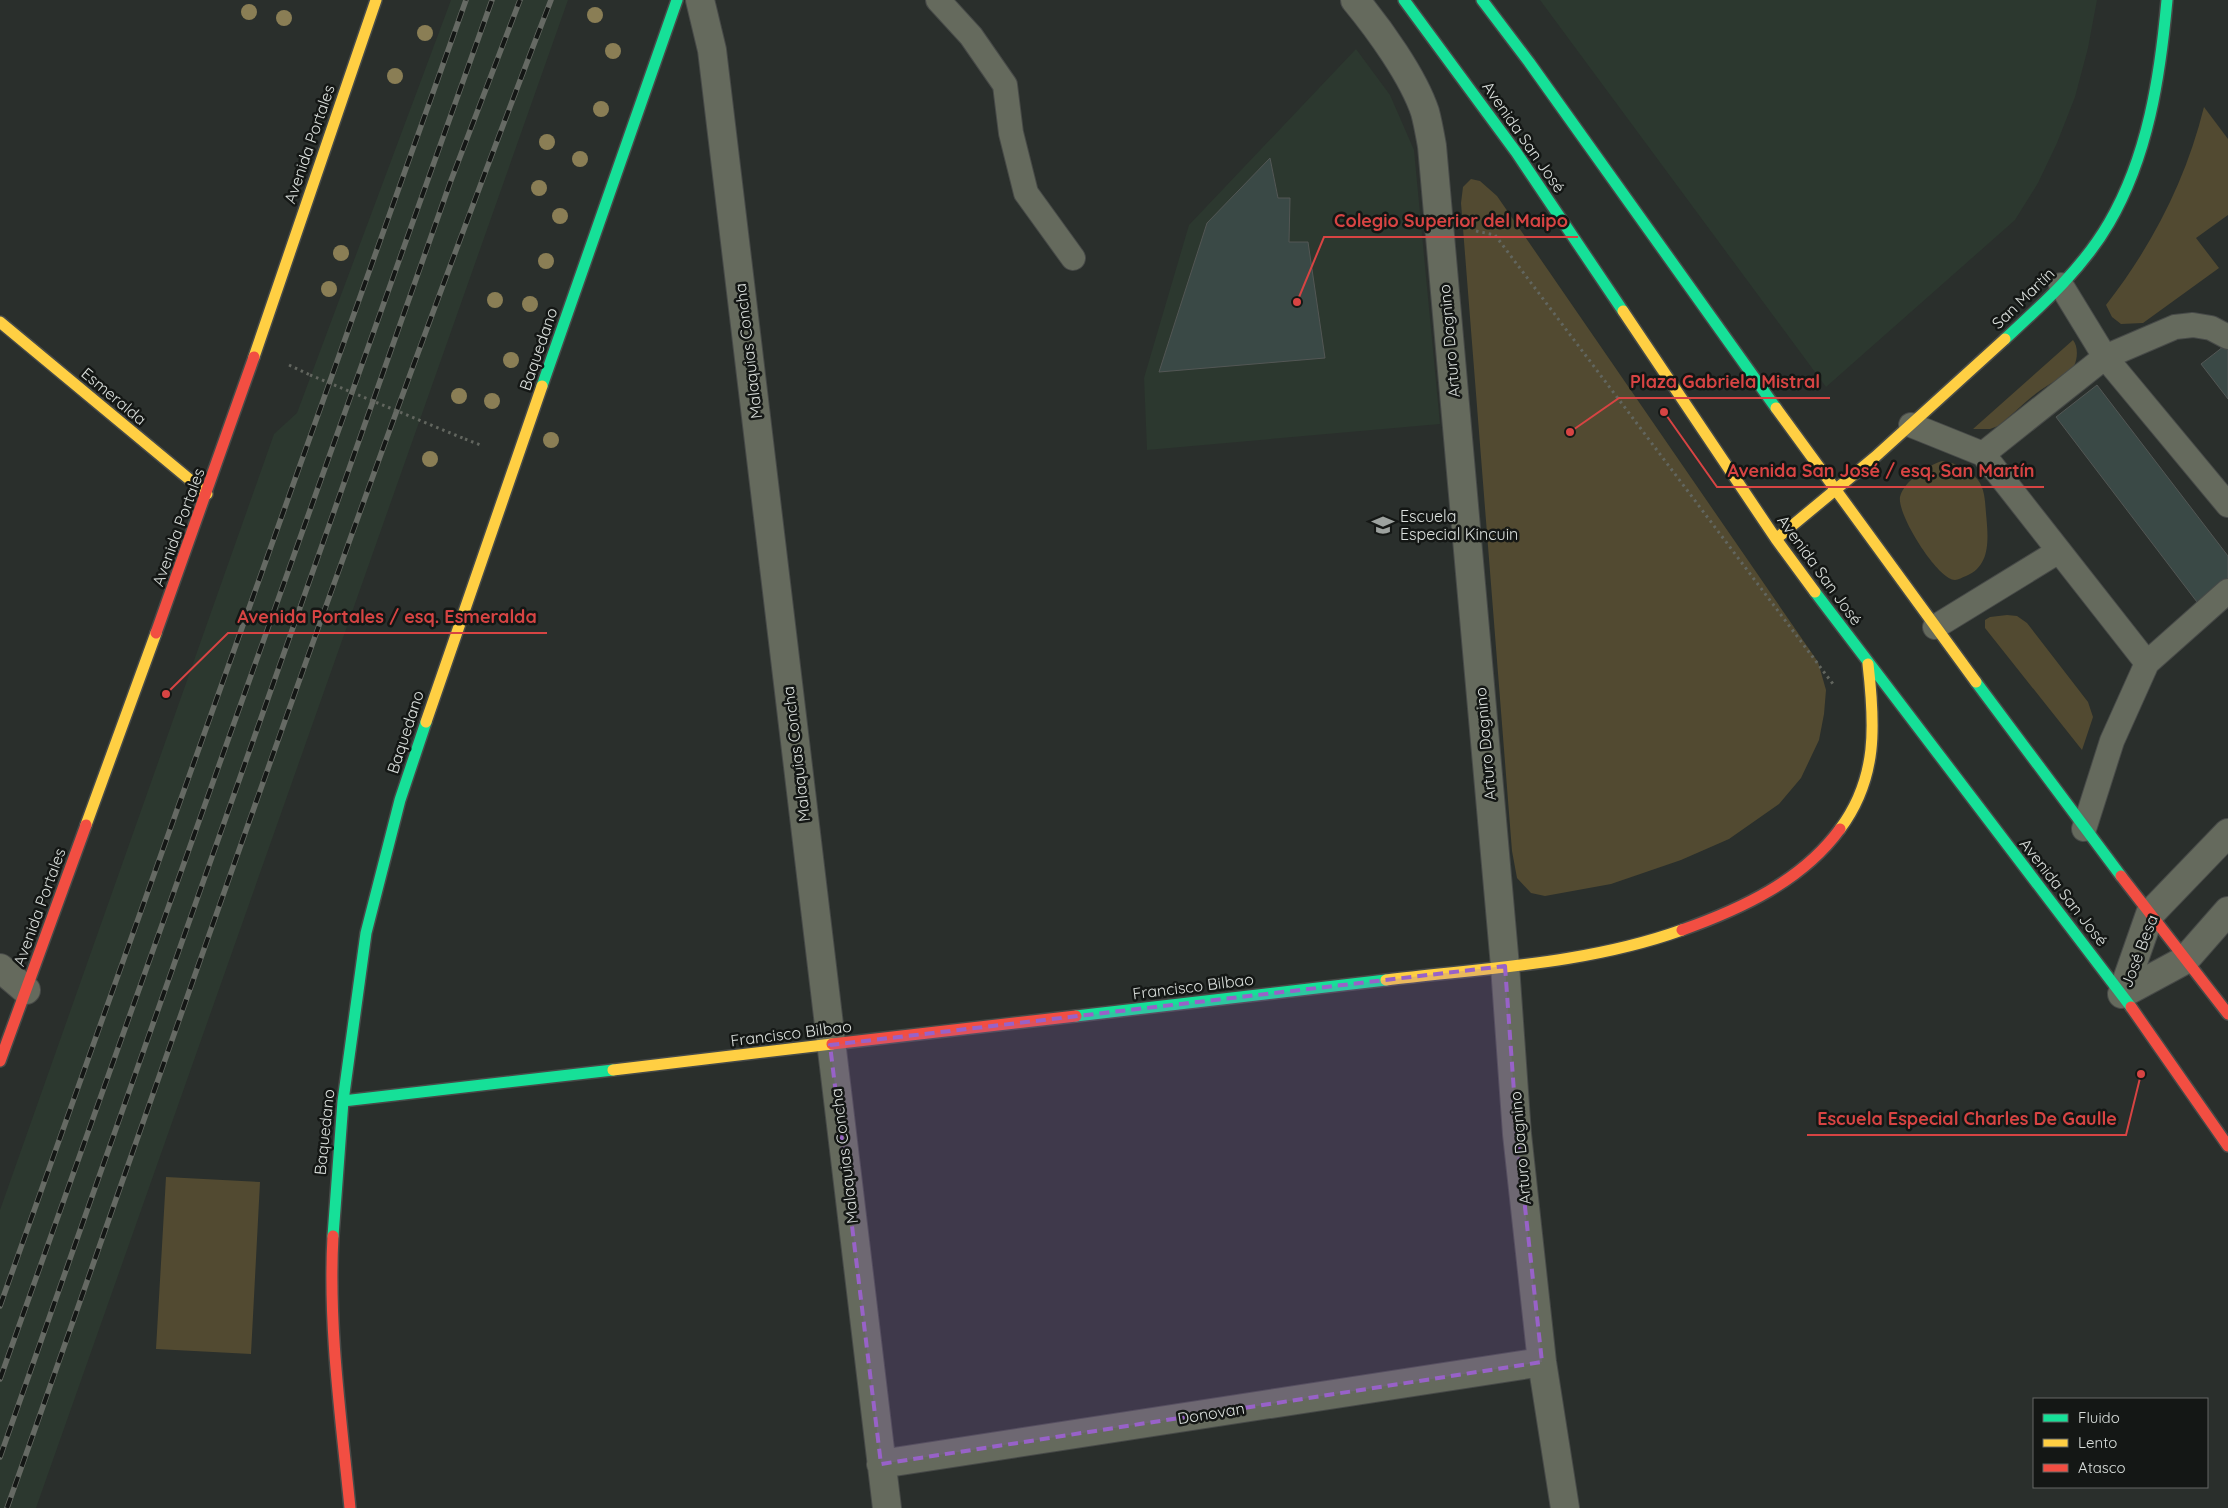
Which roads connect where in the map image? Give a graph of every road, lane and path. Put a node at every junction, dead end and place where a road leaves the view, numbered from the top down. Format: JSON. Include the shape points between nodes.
{"nodes":[{"id":1,"x":376,"y":0,"type":"edge"},
{"id":2,"x":677,"y":0,"type":"edge"},
{"id":3,"x":700,"y":0,"type":"edge"},
{"id":4,"x":938,"y":0,"type":"edge"},
{"id":5,"x":1355,"y":0,"type":"edge"},
{"id":6,"x":1404,"y":0,"type":"edge"},
{"id":7,"x":1482,"y":0,"type":"edge"},
{"id":8,"x":2167,"y":0,"type":"edge"},
{"id":9,"x":1439,"y":223,"type":"junction"},
{"id":10,"x":1073,"y":258,"type":"dead end"},
{"id":11,"x":2060,"y":285,"type":"junction"},
{"id":12,"x":0,"y":322,"type":"edge"},
{"id":13,"x":2228,"y":337,"type":"edge"},
{"id":14,"x":2104,"y":357,"type":"junction"},
{"id":15,"x":310,"y":375,"type":"dead end"},
{"id":16,"x":1911,"y":425,"type":"junction"},
{"id":17,"x":465,"y":438,"type":"dead end"},
{"id":18,"x":1983,"y":454,"type":"junction"},
{"id":19,"x":1837,"y":492,"type":"junction"},
{"id":20,"x":207,"y":494,"type":"junction"},
{"id":21,"x":2228,"y":505,"type":"edge"},
{"id":22,"x":1776,"y":539,"type":"junction"},
{"id":23,"x":2059,"y":552,"type":"junction"},
{"id":24,"x":2228,"y":591,"type":"edge"},
{"id":25,"x":1935,"y":627,"type":"junction"},
{"id":26,"x":1868,"y":664,"type":"junction"},
{"id":27,"x":2147,"y":664,"type":"junction"},
{"id":28,"x":1838,"y":690,"type":"dead end"},
{"id":29,"x":2084,"y":830,"type":"junction"},
{"id":30,"x":2228,"y":833,"type":"edge"},
{"id":31,"x":2228,"y":911,"type":"edge"},
{"id":32,"x":2150,"y":914,"type":"junction"},
{"id":33,"x":2185,"y":960,"type":"junction"},
{"id":34,"x":1505,"y":966,"type":"junction"},
{"id":35,"x":0,"y":968,"type":"edge"},
{"id":36,"x":26,"y":990,"type":"junction"},
{"id":37,"x":2122,"y":994,"type":"junction"},
{"id":38,"x":2228,"y":1014,"type":"edge"},
{"id":39,"x":830,"y":1045,"type":"junction"},
{"id":40,"x":0,"y":1061,"type":"edge"},
{"id":41,"x":344,"y":1101,"type":"junction"},
{"id":42,"x":2228,"y":1146,"type":"edge"},
{"id":43,"x":1542,"y":1362,"type":"junction"},
{"id":44,"x":880,"y":1464,"type":"junction"},
{"id":45,"x":350,"y":1508,"type":"edge"},
{"id":46,"x":887,"y":1508,"type":"edge"},
{"id":47,"x":1565,"y":1508,"type":"edge"}],
"edges":[{"from":1,"to":20,"type":"street","name":"Avenida Portales"},
{"from":2,"to":41,"type":"street","name":"Baquedano","via":[[400,800],[366,933]]},
{"from":3,"to":39,"type":"street","name":"Malaquias Concha","via":[[713,60]]},
{"from":4,"to":10,"type":"lane","via":[[971,36],[1005,85],[1011,133],[1026,193]]},
{"from":5,"to":9,"type":"street","name":"Arturo Dagnino","via":[[1413,86],[1425,112],[1432,146]]},
{"from":6,"to":22,"type":"street","name":"Avenida San José","via":[[1516,152]]},
{"from":7,"to":19,"type":"street"},
{"from":8,"to":11,"type":"street","name":"San Martín","via":[[2158,72],[2148,118],[2122,198],[2085,259]]},
{"from":9,"to":28,"type":"path","via":[[1495,235]]},
{"from":9,"to":34,"type":"street","name":"Arturo Dagnino"},
{"from":11,"to":14,"type":"lane"},
{"from":11,"to":16,"type":"street","name":"San Martín"},
{"from":12,"to":20,"type":"street","name":"Esmeralda"},
{"from":13,"to":14,"type":"lane","via":[[2212,328],[2175,326]]},
{"from":14,"to":18,"type":"lane"},
{"from":14,"to":21,"type":"lane"},
{"from":15,"to":17,"type":"path","bridge":true},
{"from":16,"to":18,"type":"lane"},
{"from":16,"to":19,"type":"street","name":"San Martín"},
{"from":18,"to":23,"type":"lane"},
{"from":19,"to":22,"type":"street","name":"San Martín"},
{"from":19,"to":25,"type":"street"},
{"from":20,"to":36,"type":"street","name":"Avenida Portales"},
{"from":22,"to":26,"type":"street","name":"Avenida San José"},
{"from":23,"to":25,"type":"lane"},
{"from":23,"to":27,"type":"lane"},
{"from":24,"to":27,"type":"lane"},
{"from":25,"to":29,"type":"street"},
{"from":26,"to":34,"type":"street","name":"Francisco Bilbao","via":[[1874,708],[1869,771],[1847,822],[1830,845],[1808,864],[1742,904],[1667,936],[1582,957]]},
{"from":26,"to":37,"type":"street","name":"Avenida San José"},
{"from":27,"to":29,"type":"lane","via":[[2112,741]]},
{"from":29,"to":32,"type":"street"},
{"from":30,"to":32,"type":"street","name":"José Besa"},
{"from":31,"to":33,"type":"street","name":"José Besa"},
{"from":32,"to":33,"type":"street"},
{"from":32,"to":37,"type":"street","name":"José Besa"},
{"from":33,"to":37,"type":"street","name":"José Besa"},
{"from":33,"to":38,"type":"street"},
{"from":34,"to":39,"type":"street","name":"Francisco Bilbao"},
{"from":34,"to":43,"type":"street","name":"Arturo Dagnino","via":[[1517,1134]]},
{"from":35,"to":36,"type":"street"},
{"from":36,"to":40,"type":"street","name":"Avenida Portales"},
{"from":37,"to":42,"type":"street","name":"Avenida San José"},
{"from":39,"to":41,"type":"street","name":"Francisco Bilbao"},
{"from":39,"to":44,"type":"street","name":"Malaquias Concha"},
{"from":41,"to":45,"type":"street","name":"Baquedano","via":[[331,1270],[336,1380]]},
{"from":43,"to":44,"type":"street","name":"Donovan"},
{"from":43,"to":47,"type":"street","name":"Arturo Dagnino"},
{"from":44,"to":46,"type":"street","name":"Malaquias Concha"}]}
